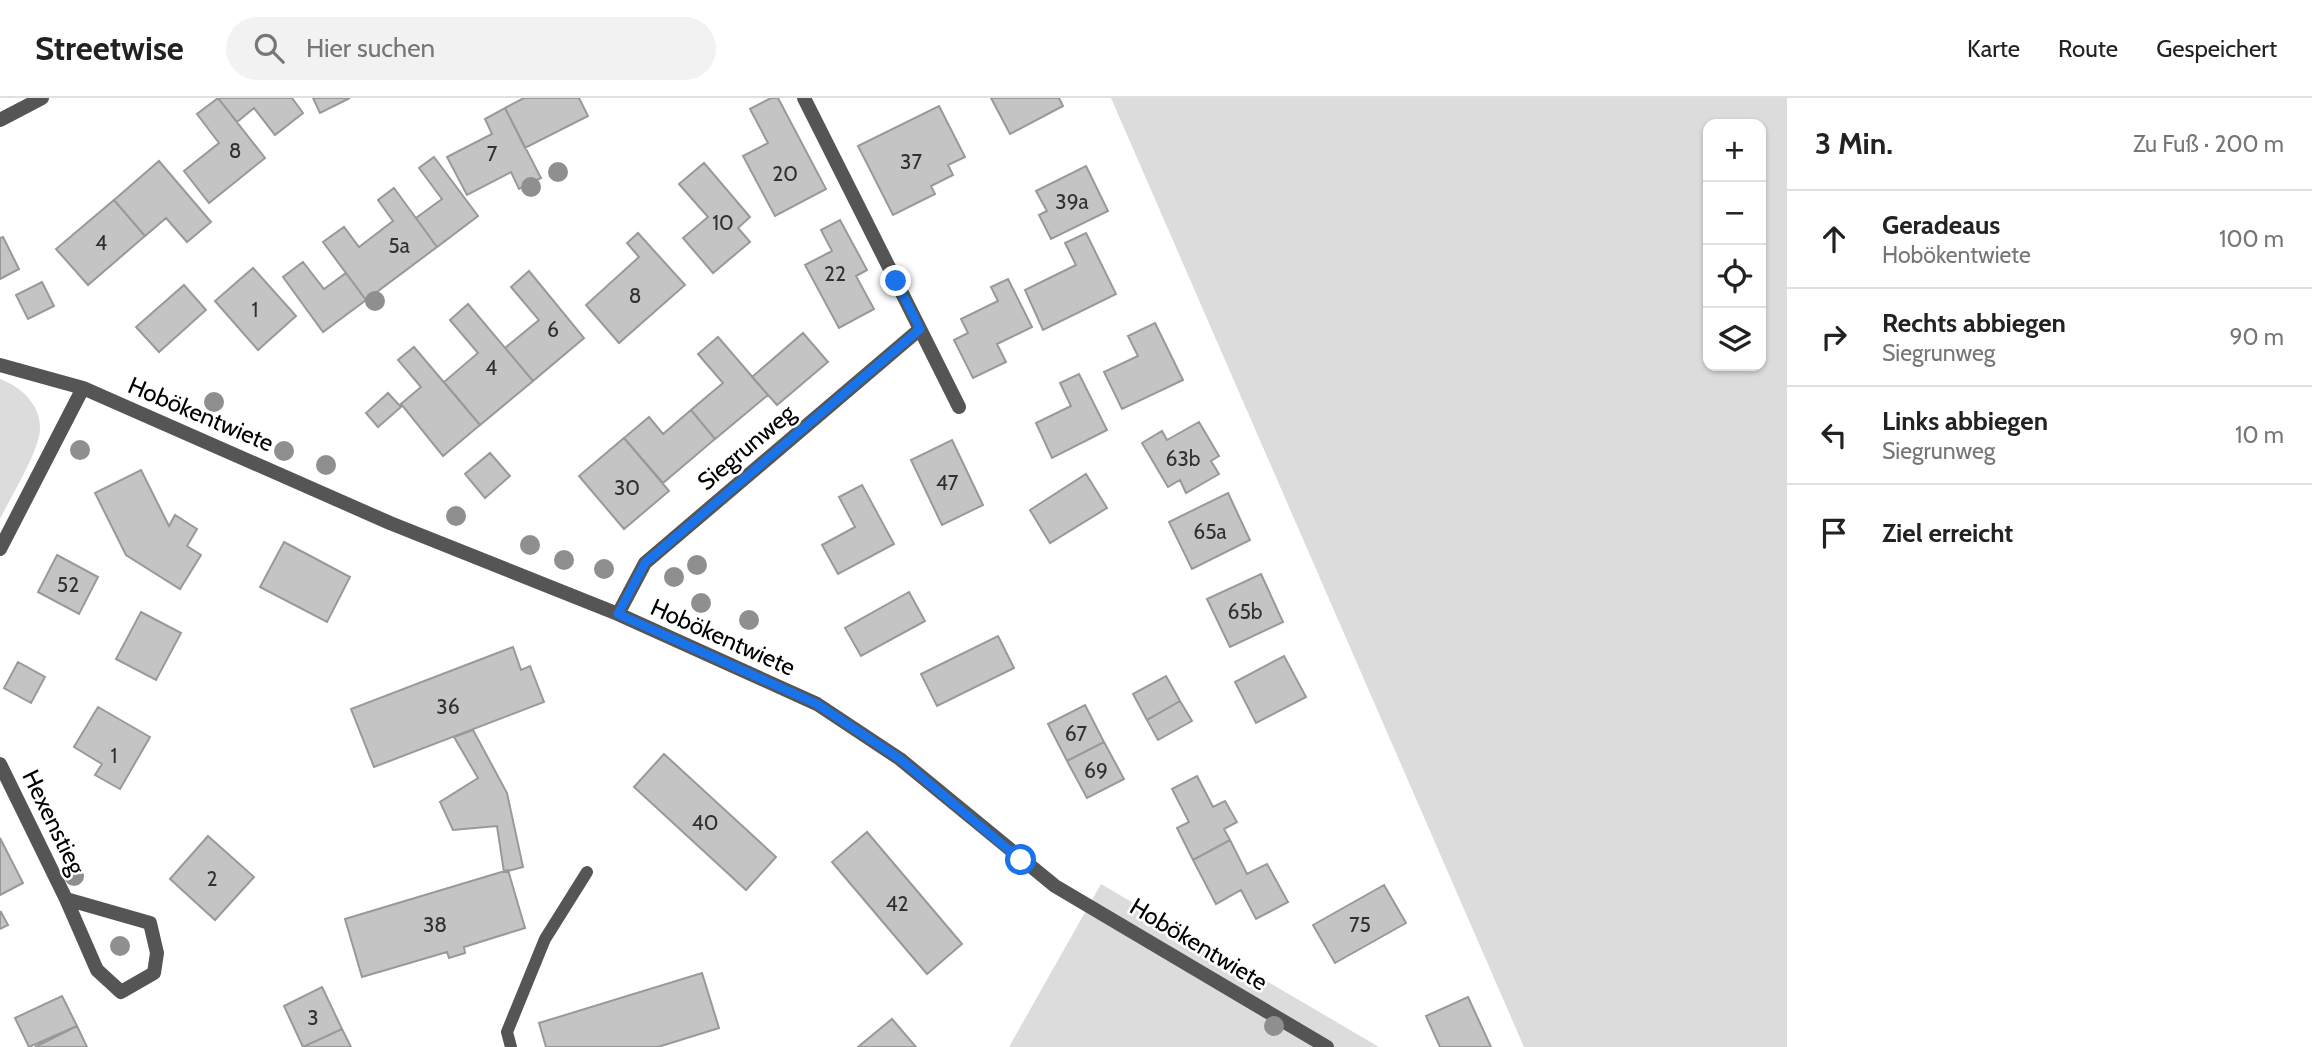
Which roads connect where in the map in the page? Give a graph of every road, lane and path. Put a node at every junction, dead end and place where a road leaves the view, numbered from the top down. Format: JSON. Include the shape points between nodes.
{"nodes":[{"id":1,"x":42,"y":98,"type":"edge"},
{"id":2,"x":804,"y":98,"type":"edge"},
{"id":3,"x":0,"y":120,"type":"edge"},
{"id":4,"x":920,"y":329,"type":"junction"},
{"id":5,"x":0,"y":365,"type":"edge"},
{"id":6,"x":83,"y":388,"type":"junction"},
{"id":7,"x":959,"y":407,"type":"dead end"},
{"id":8,"x":0,"y":550,"type":"edge"},
{"id":9,"x":618,"y":614,"type":"junction"},
{"id":10,"x":0,"y":764,"type":"edge"},
{"id":11,"x":587,"y":872,"type":"dead end"},
{"id":12,"x":66,"y":899,"type":"junction"},
{"id":13,"x":510,"y":1047,"type":"edge"},
{"id":14,"x":1327,"y":1047,"type":"edge"}],
"edges":[{"from":1,"to":3,"type":"street"},
{"from":2,"to":4,"type":"street"},
{"from":4,"to":7,"type":"street"},
{"from":4,"to":9,"type":"street","name":"Siegrunweg","via":[[645,563]]},
{"from":5,"to":6,"type":"street","name":"Hobökentwiete"},
{"from":6,"to":8,"type":"street"},
{"from":6,"to":9,"type":"street","name":"Hobökentwiete","via":[[390,523]]},
{"from":9,"to":14,"type":"street","name":"Hobökentwiete","via":[[817,704],[900,759],[1055,886]]},
{"from":10,"to":12,"type":"street","name":"Hexenstieg"},
{"from":11,"to":13,"type":"lane","via":[[545,939],[507,1032]]},
{"from":12,"to":12,"type":"street","name":"Hexenstieg","via":[[97,970],[121,992],[154,973],[157,953],[150,923]]}]}
